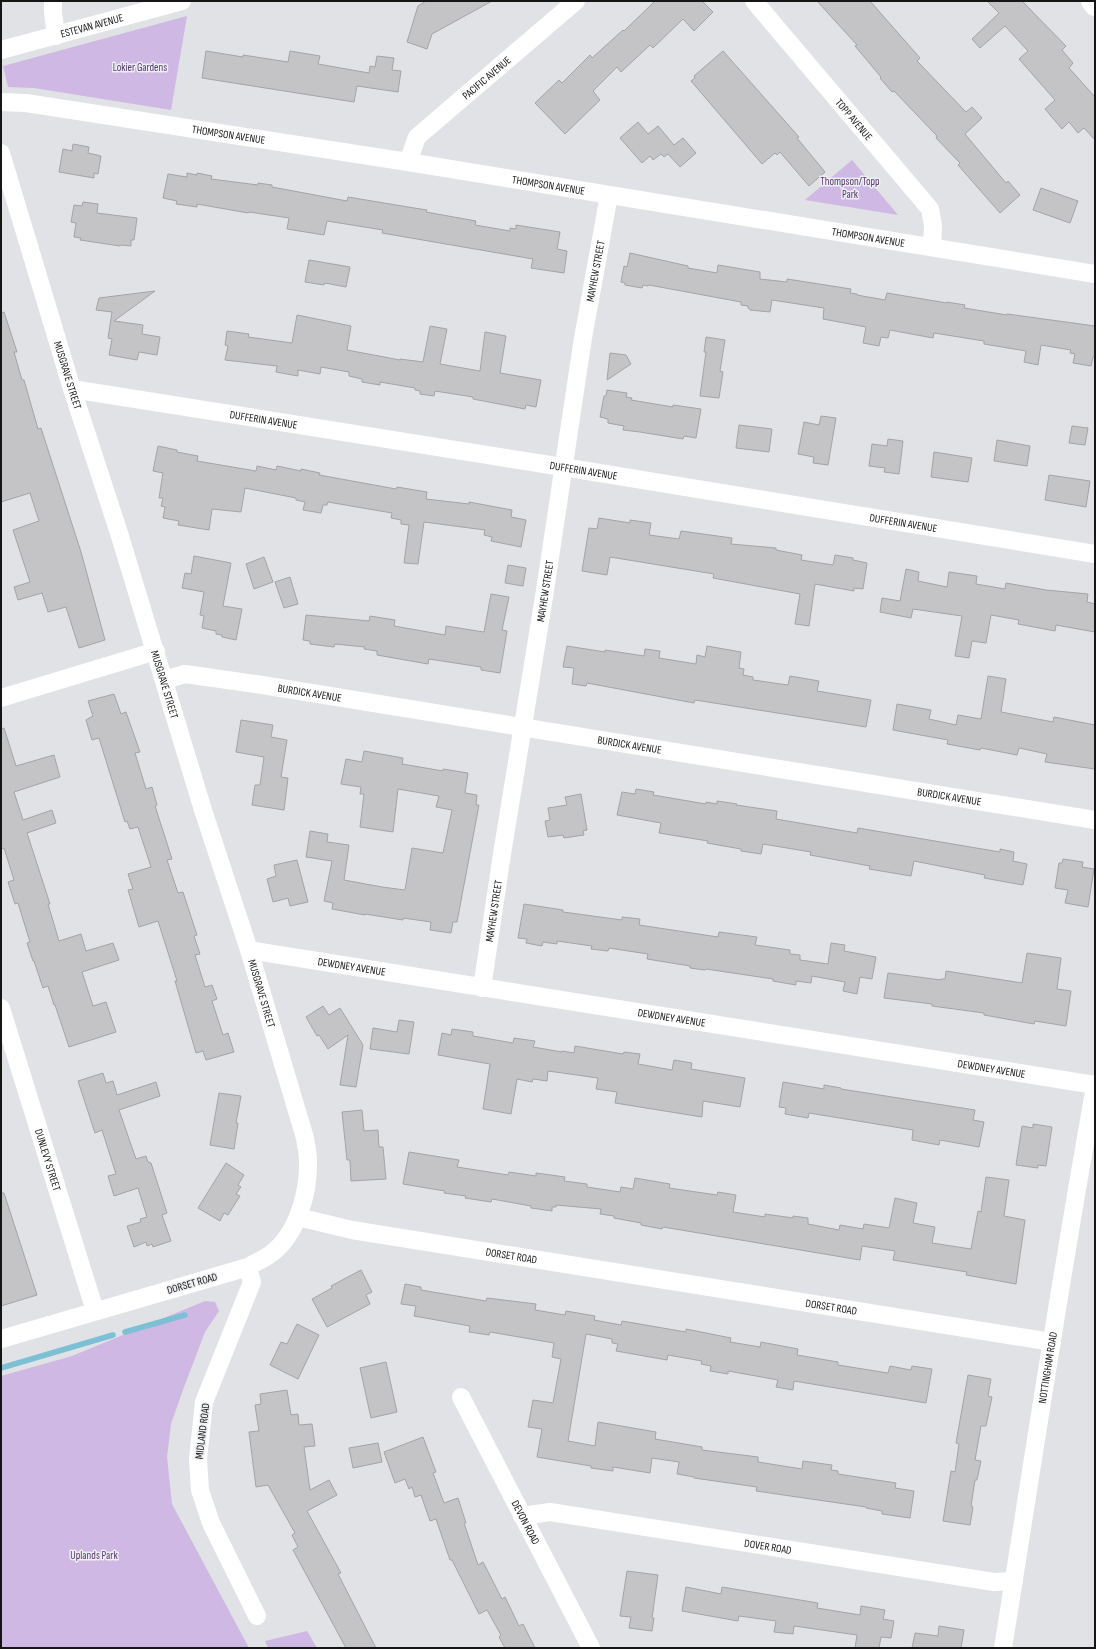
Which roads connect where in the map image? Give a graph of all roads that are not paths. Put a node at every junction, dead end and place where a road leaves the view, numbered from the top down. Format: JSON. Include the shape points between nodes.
{"nodes":[{"id":1,"x":53,"y":1,"type":"edge"},
{"id":2,"x":182,"y":1,"type":"edge"},
{"id":3,"x":576,"y":1,"type":"edge"},
{"id":4,"x":754,"y":1,"type":"edge"},
{"id":5,"x":1092,"y":1,"type":"edge"},
{"id":6,"x":1095,"y":5,"type":"edge"},
{"id":7,"x":56,"y":36,"type":"junction"},
{"id":8,"x":1,"y":50,"type":"edge"},
{"id":9,"x":1,"y":102,"type":"edge"},
{"id":10,"x":1,"y":153,"type":"edge"},
{"id":11,"x":408,"y":162,"type":"junction"},
{"id":12,"x":609,"y":195,"type":"junction"},
{"id":13,"x":932,"y":247,"type":"junction"},
{"id":14,"x":1095,"y":274,"type":"edge"},
{"id":15,"x":72,"y":389,"type":"junction"},
{"id":16,"x":563,"y":467,"type":"junction"},
{"id":17,"x":1095,"y":554,"type":"edge"},
{"id":18,"x":156,"y":651,"type":"junction"},
{"id":19,"x":164,"y":680,"type":"junction"},
{"id":20,"x":1,"y":698,"type":"edge"},
{"id":21,"x":522,"y":728,"type":"junction"},
{"id":22,"x":1095,"y":820,"type":"edge"},
{"id":23,"x":249,"y":950,"type":"junction"},
{"id":24,"x":482,"y":988,"type":"junction"},
{"id":25,"x":1,"y":1008,"type":"edge"},
{"id":26,"x":1095,"y":1086,"type":"edge"},
{"id":27,"x":298,"y":1217,"type":"junction"},
{"id":28,"x":248,"y":1267,"type":"junction"},
{"id":29,"x":95,"y":1311,"type":"junction"},
{"id":30,"x":1,"y":1338,"type":"edge"},
{"id":31,"x":1052,"y":1342,"type":"junction"},
{"id":32,"x":461,"y":1397,"type":"dead end"},
{"id":33,"x":522,"y":1516,"type":"junction"},
{"id":34,"x":1014,"y":1581,"type":"junction"},
{"id":35,"x":257,"y":1616,"type":"dead end"},
{"id":36,"x":591,"y":1648,"type":"edge"},
{"id":37,"x":1003,"y":1648,"type":"edge"}],
"edges":[{"from":1,"to":7,"type":"street"},
{"from":2,"to":7,"type":"street","name":"ESTEVAN AVENUE"},
{"from":3,"to":11,"type":"street","name":"PACIFIC AVENUE","via":[[417,138]]},
{"from":4,"to":13,"type":"street","name":"TOPP AVENUE","via":[[930,209],[933,226]]},
{"from":5,"to":6,"type":"main road"},
{"from":7,"to":8,"type":"street","name":"ESTEVAN AVENUE"},
{"from":9,"to":11,"type":"street","name":"THOMPSON AVENUE","via":[[26,103]]},
{"from":10,"to":15,"type":"street","name":"MUSGRAVE STREET"},
{"from":11,"to":12,"type":"street","name":"THOMPSON AVENUE"},
{"from":12,"to":13,"type":"street","name":"THOMPSON AVENUE"},
{"from":12,"to":16,"type":"street","name":"MAYHEW STREET"},
{"from":13,"to":14,"type":"street","name":"THOMPSON AVENUE"},
{"from":15,"to":16,"type":"street","name":"DUFFERIN AVENUE"},
{"from":15,"to":18,"type":"street","name":"MUSGRAVE STREET"},
{"from":16,"to":17,"type":"street","name":"DUFFERIN AVENUE"},
{"from":16,"to":21,"type":"street","name":"MAYHEW STREET"},
{"from":18,"to":19,"type":"street","name":"MUSGRAVE STREET"},
{"from":18,"to":20,"type":"street"},
{"from":19,"to":21,"type":"street","name":"BURDICK AVENUE","via":[[185,674]]},
{"from":19,"to":23,"type":"street","name":"MUSGRAVE STREET"},
{"from":21,"to":22,"type":"street","name":"BURDICK AVENUE"},
{"from":21,"to":24,"type":"street","name":"MAYHEW STREET"},
{"from":23,"to":24,"type":"street","name":"DEWDNEY AVENUE"},
{"from":23,"to":27,"type":"street","name":"MUSGRAVE STREET","via":[[305,1138],[308,1160],[306,1190]]},
{"from":24,"to":26,"type":"street","name":"DEWDNEY AVENUE"},
{"from":25,"to":29,"type":"street","name":"DUNLEVY STREET"},
{"from":26,"to":31,"type":"street","name":"NOTTINGHAM ROAD"},
{"from":27,"to":28,"type":"street","name":"DORSET ROAD","via":[[287,1236],[272,1253]]},
{"from":27,"to":31,"type":"street","name":"DORSET ROAD","via":[[360,1231]]},
{"from":28,"to":29,"type":"street","name":"DORSET ROAD"},
{"from":28,"to":35,"type":"street","name":"MIDLAND ROAD","via":[[252,1282],[204,1402],[198,1459],[200,1490],[211,1522]]},
{"from":29,"to":30,"type":"street","name":"DORSET ROAD"},
{"from":31,"to":34,"type":"street","name":"NOTTINGHAM ROAD"},
{"from":32,"to":33,"type":"street","name":"DEVON ROAD"},
{"from":33,"to":34,"type":"street","name":"DOVER ROAD","via":[[550,1512],[994,1582]]},
{"from":33,"to":36,"type":"street","name":"DEVON ROAD"},
{"from":34,"to":37,"type":"street","name":"NOTTINGHAM ROAD"}]}
